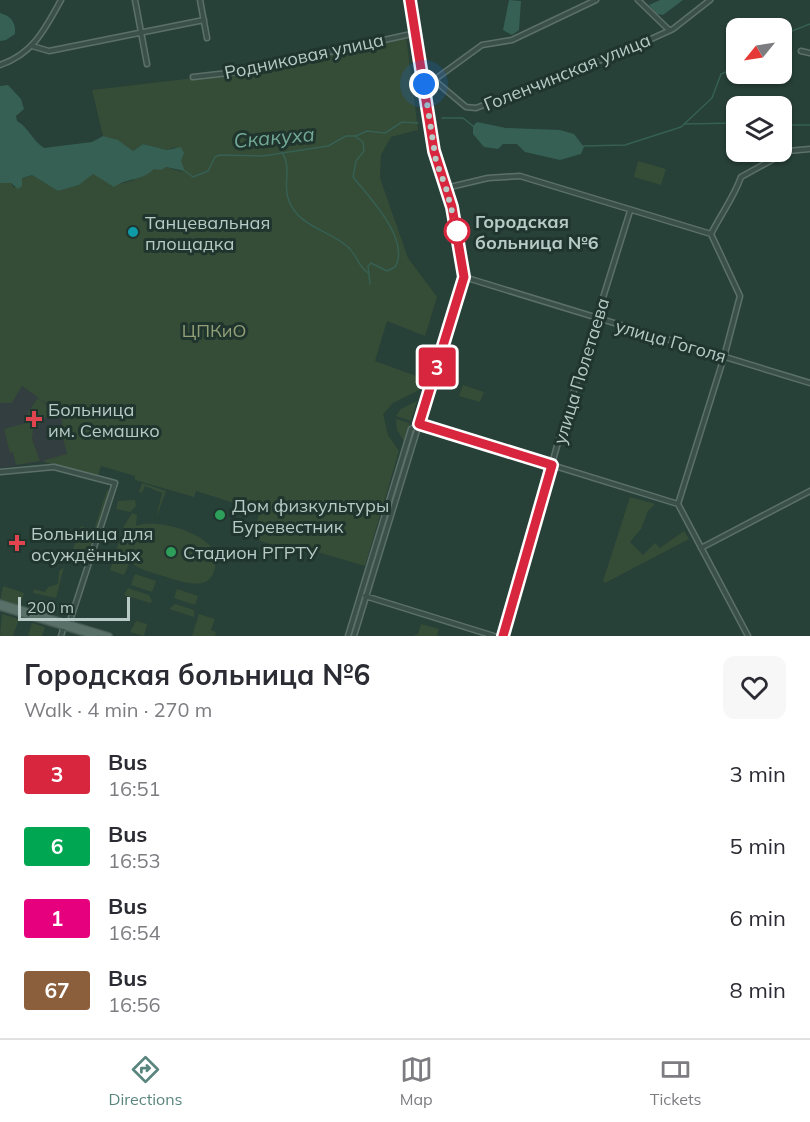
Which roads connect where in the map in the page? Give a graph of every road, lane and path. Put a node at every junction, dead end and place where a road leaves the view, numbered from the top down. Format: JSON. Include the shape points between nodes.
{"nodes":[{"id":1,"x":61,"y":0,"type":"edge"},
{"id":2,"x":135,"y":0,"type":"edge"},
{"id":3,"x":200,"y":0,"type":"edge"},
{"id":4,"x":410,"y":0,"type":"edge"},
{"id":5,"x":596,"y":0,"type":"edge"},
{"id":6,"x":638,"y":0,"type":"edge"},
{"id":7,"x":646,"y":0,"type":"edge"},
{"id":8,"x":710,"y":0,"type":"edge"},
{"id":9,"x":642,"y":5,"type":"junction"},
{"id":10,"x":204,"y":20,"type":"junction"},
{"id":11,"x":669,"y":30,"type":"junction"},
{"id":12,"x":140,"y":33,"type":"junction"},
{"id":13,"x":416,"y":33,"type":"junction"},
{"id":14,"x":207,"y":38,"type":"dead end"},
{"id":15,"x":32,"y":46,"type":"junction"},
{"id":16,"x":801,"y":51,"type":"dead end"},
{"id":17,"x":810,"y":53,"type":"edge"},
{"id":18,"x":147,"y":64,"type":"dead end"},
{"id":19,"x":0,"y":65,"type":"edge"},
{"id":20,"x":193,"y":77,"type":"dead end"},
{"id":21,"x":434,"y":80,"type":"junction"},
{"id":22,"x":424,"y":82,"type":"junction"},
{"id":23,"x":810,"y":149,"type":"edge"},
{"id":24,"x":446,"y":188,"type":"junction"},
{"id":25,"x":630,"y":211,"type":"junction"},
{"id":26,"x":711,"y":234,"type":"junction"},
{"id":27,"x":464,"y":277,"type":"junction"},
{"id":28,"x":597,"y":319,"type":"junction"},
{"id":29,"x":724,"y":357,"type":"junction"},
{"id":30,"x":810,"y":383,"type":"edge"},
{"id":31,"x":419,"y":424,"type":"junction"},
{"id":32,"x":552,"y":465,"type":"junction"},
{"id":33,"x":0,"y":472,"type":"edge"},
{"id":34,"x":810,"y":491,"type":"edge"},
{"id":35,"x":678,"y":504,"type":"junction"},
{"id":36,"x":701,"y":548,"type":"junction"},
{"id":37,"x":360,"y":595,"type":"junction"},
{"id":38,"x":366,"y":596,"type":"junction"},
{"id":39,"x":0,"y":605,"type":"edge"},
{"id":40,"x":67,"y":626,"type":"junction"},
{"id":41,"x":61,"y":636,"type":"edge"},
{"id":42,"x":95,"y":636,"type":"edge"},
{"id":43,"x":109,"y":636,"type":"edge"},
{"id":44,"x":348,"y":636,"type":"edge"},
{"id":45,"x":354,"y":636,"type":"edge"},
{"id":46,"x":494,"y":636,"type":"edge"},
{"id":47,"x":503,"y":636,"type":"edge"},
{"id":48,"x":748,"y":636,"type":"edge"}],
"edges":[{"from":1,"to":15,"type":"street"},
{"from":2,"to":12,"type":"street"},
{"from":3,"to":10,"type":"street"},
{"from":4,"to":13,"type":"street"},
{"from":5,"to":21,"type":"street","via":[[512,40],[482,45]]},
{"from":6,"to":9,"type":"street"},
{"from":7,"to":9,"type":"street"},
{"from":8,"to":11,"type":"street","name":"Голенчинская улица"},
{"from":9,"to":11,"type":"street"},
{"from":10,"to":12,"type":"street"},
{"from":10,"to":14,"type":"street"},
{"from":11,"to":21,"type":"street","name":"Голенчинская улица","via":[[598,62],[476,108],[466,107]]},
{"from":12,"to":15,"type":"street","via":[[49,51]]},
{"from":12,"to":18,"type":"street"},
{"from":13,"to":20,"type":"street","name":"Родниковая улица","via":[[237,72]]},
{"from":13,"to":22,"type":"street"},
{"from":15,"to":19,"type":"street","via":[[18,59]]},
{"from":16,"to":17,"type":"street"},
{"from":21,"to":22,"type":"street"},
{"from":22,"to":24,"type":"street","via":[[434,151]]},
{"from":23,"to":26,"type":"street","via":[[788,152],[741,177]]},
{"from":24,"to":25,"type":"street","via":[[488,178],[520,176]]},
{"from":24,"to":27,"type":"street"},
{"from":25,"to":26,"type":"street"},
{"from":25,"to":28,"type":"street","name":"улица Полетаева"},
{"from":26,"to":29,"type":"street","via":[[740,296]]},
{"from":27,"to":28,"type":"street","name":"улица Гоголя"},
{"from":27,"to":31,"type":"street"},
{"from":28,"to":29,"type":"street","name":"улица Гоголя"},
{"from":28,"to":32,"type":"street","name":"улица Полетаева"},
{"from":29,"to":30,"type":"street","name":"улица Гоголя"},
{"from":29,"to":35,"type":"street"},
{"from":31,"to":32,"type":"street"},
{"from":31,"to":37,"type":"street","via":[[411,429]]},
{"from":31,"to":38,"type":"street"},
{"from":32,"to":35,"type":"street"},
{"from":32,"to":47,"type":"street","name":"улица Полетаева"},
{"from":33,"to":40,"type":"street","via":[[54,467],[115,483]]},
{"from":34,"to":36,"type":"street"},
{"from":35,"to":36,"type":"street"},
{"from":36,"to":48,"type":"street"},
{"from":37,"to":38,"type":"street"},
{"from":37,"to":44,"type":"street"},
{"from":38,"to":45,"type":"street"},
{"from":38,"to":46,"type":"street"},
{"from":39,"to":40,"type":"main road"},
{"from":40,"to":41,"type":"street"},
{"from":40,"to":42,"type":"main road"},
{"from":40,"to":43,"type":"main road"}]}
